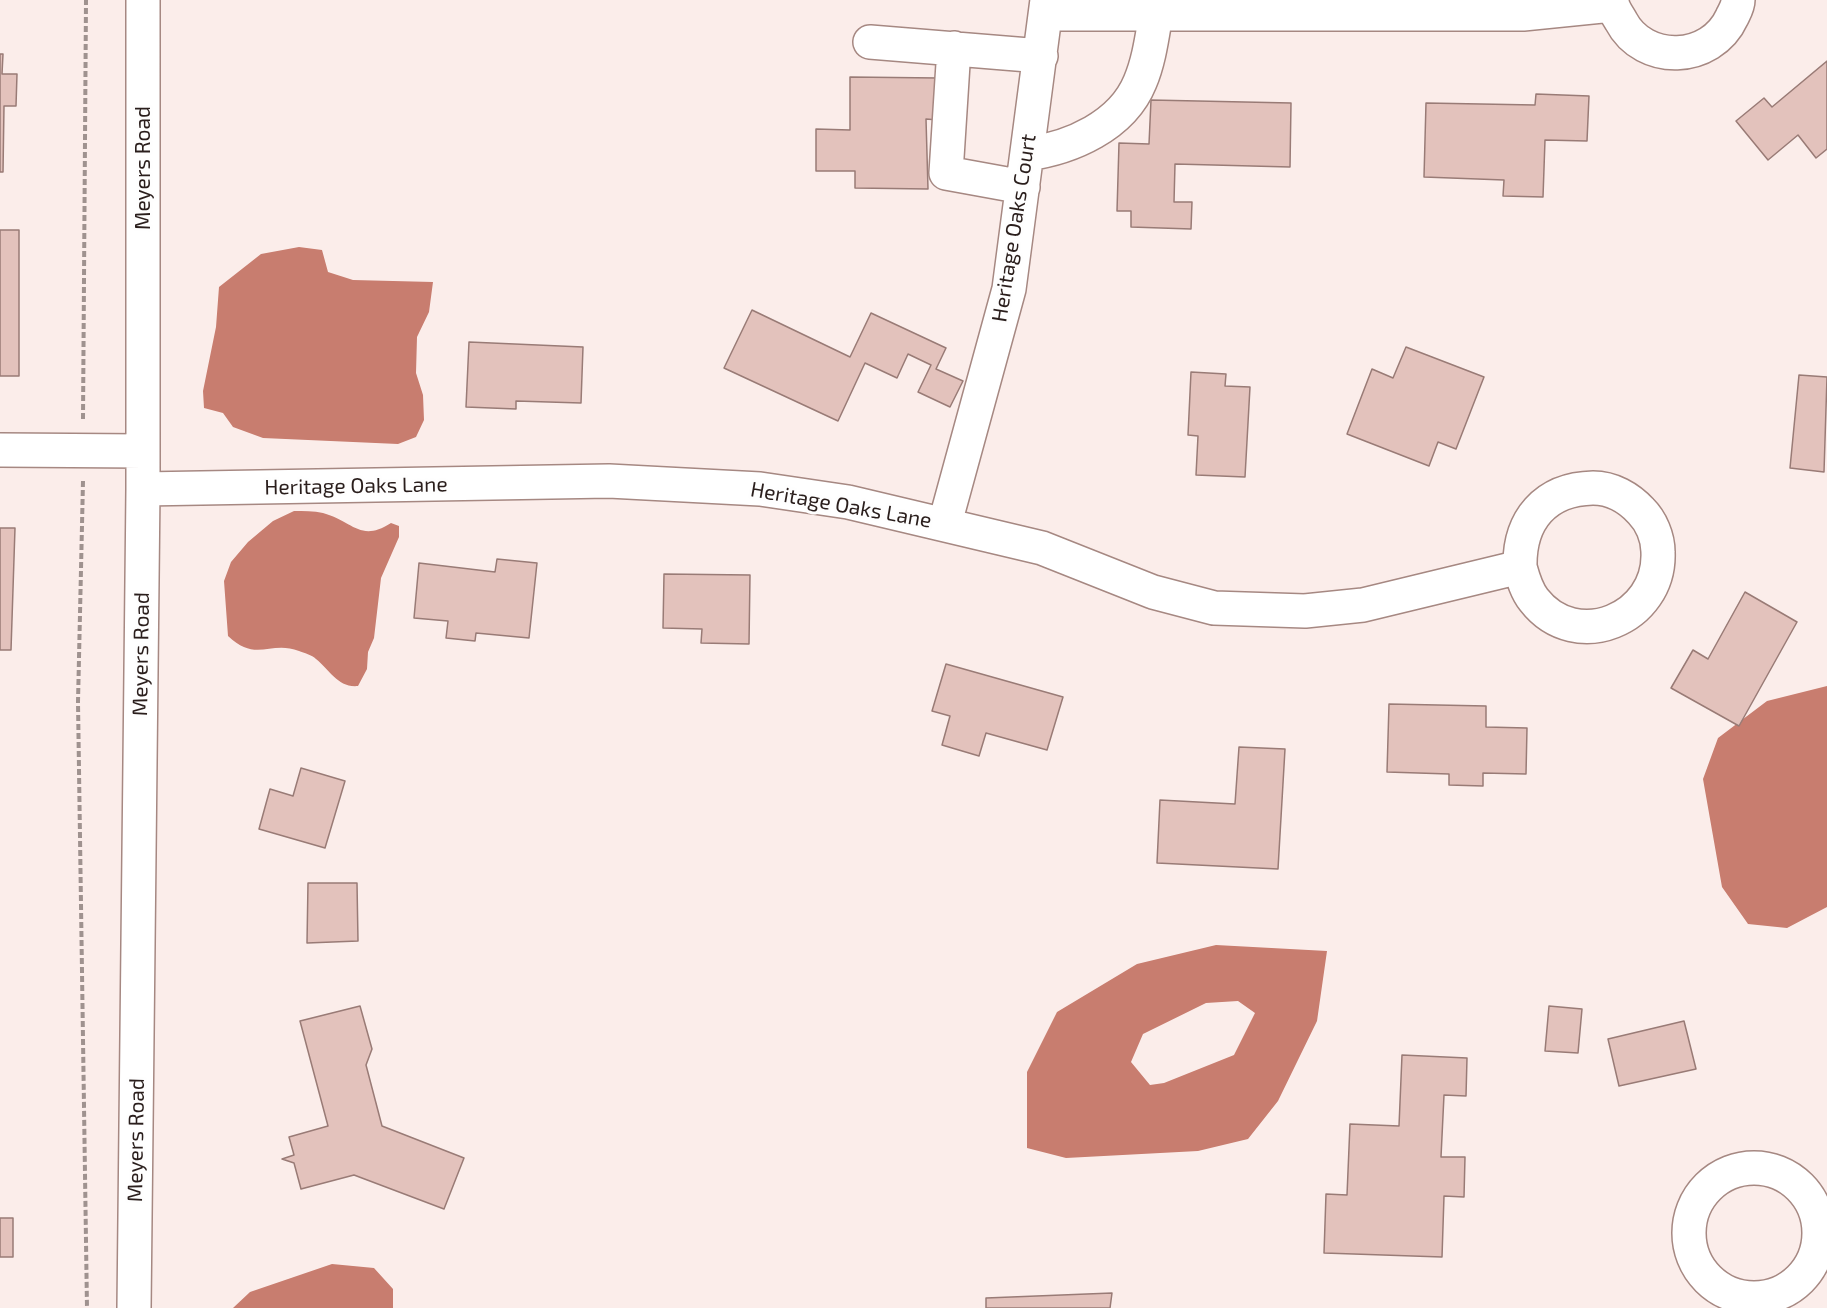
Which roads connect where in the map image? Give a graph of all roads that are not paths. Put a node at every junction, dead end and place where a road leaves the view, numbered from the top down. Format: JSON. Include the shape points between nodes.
{"nodes":[{"id":1,"x":143,"y":0,"type":"edge"},
{"id":2,"x":1738,"y":0,"type":"edge"},
{"id":3,"x":1612,"y":2,"type":"edge"},
{"id":4,"x":1047,"y":7,"type":"edge"},
{"id":5,"x":1156,"y":14,"type":"junction"},
{"id":6,"x":870,"y":42,"type":"dead end"},
{"id":7,"x":954,"y":48,"type":"junction"},
{"id":8,"x":1041,"y":56,"type":"junction"},
{"id":9,"x":1028,"y":154,"type":"junction"},
{"id":10,"x":1023,"y":187,"type":"junction"},
{"id":11,"x":0,"y":450,"type":"edge"},
{"id":12,"x":143,"y":451,"type":"junction"},
{"id":13,"x":143,"y":489,"type":"junction"},
{"id":14,"x":945,"y":523,"type":"junction"},
{"id":15,"x":1520,"y":567,"type":"junction"},
{"id":16,"x":134,"y":1308,"type":"edge"}],
"edges":[{"from":1,"to":12,"type":"street","name":"Meyers Road"},
{"from":2,"to":3,"type":"street","via":[[1727,28],[1711,44],[1685,54],[1657,52],[1628,34]]},
{"from":3,"to":5,"type":"street","via":[[1522,14]]},
{"from":4,"to":5,"type":"street"},
{"from":4,"to":8,"type":"street","name":"Heritage Oaks Court"},
{"from":5,"to":9,"type":"street","via":[[1140,83],[1126,104],[1091,135],[1055,150]]},
{"from":6,"to":7,"type":"street"},
{"from":7,"to":8,"type":"street"},
{"from":7,"to":10,"type":"street","via":[[946,173]]},
{"from":8,"to":9,"type":"street","name":"Heritage Oaks Court"},
{"from":9,"to":10,"type":"street","name":"Heritage Oaks Court"},
{"from":10,"to":14,"type":"street","name":"Heritage Oaks Court","via":[[1009,289]]},
{"from":11,"to":12,"type":"street"},
{"from":12,"to":13,"type":"street","name":"Meyers Road"},
{"from":13,"to":14,"type":"street","name":"Heritage Oaks Lane","via":[[671,482],[760,489],[848,502]]},
{"from":13,"to":16,"type":"street","name":"Meyers Road"},
{"from":14,"to":15,"type":"street","name":"Heritage Oaks Lane","via":[[1042,548],[1153,592],[1214,608],[1305,610],[1363,605]]},
{"from":15,"to":15,"type":"street","via":[[1522,538],[1530,520],[1551,499],[1571,490],[1596,488],[1616,492],[1646,515],[1658,544],[1659,564],[1652,588],[1626,616],[1599,626],[1566,623],[1545,611],[1526,586]]}]}
